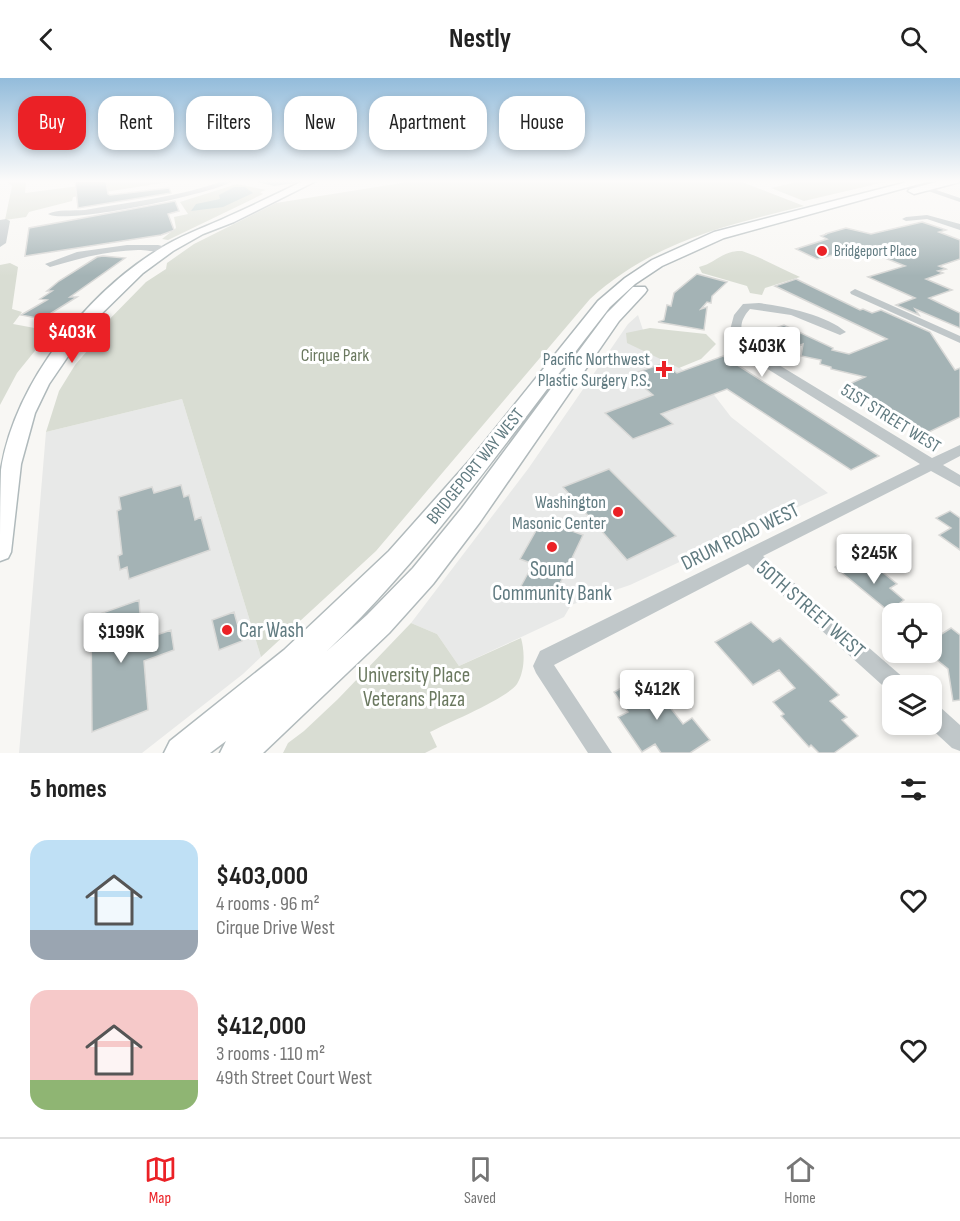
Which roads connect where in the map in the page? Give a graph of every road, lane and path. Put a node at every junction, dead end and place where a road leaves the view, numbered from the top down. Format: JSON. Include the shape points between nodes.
{"nodes":[{"id":1,"x":78,"y":212,"type":"edge"},
{"id":2,"x":233,"y":212,"type":"edge"},
{"id":3,"x":245,"y":212,"type":"edge"},
{"id":4,"x":806,"y":212,"type":"edge"},
{"id":5,"x":820,"y":212,"type":"edge"},
{"id":6,"x":52,"y":214,"type":"dead end"},
{"id":7,"x":906,"y":219,"type":"dead end"},
{"id":8,"x":3,"y":222,"type":"edge"},
{"id":9,"x":217,"y":223,"type":"junction"},
{"id":10,"x":960,"y":227,"type":"edge"},
{"id":11,"x":0,"y":244,"type":"edge"},
{"id":12,"x":171,"y":249,"type":"junction"},
{"id":13,"x":50,"y":264,"type":"dead end"},
{"id":14,"x":855,"y":292,"type":"dead end"},
{"id":15,"x":840,"y":332,"type":"dead end"},
{"id":16,"x":960,"y":340,"type":"edge"},
{"id":17,"x":960,"y":450,"type":"edge"},
{"id":18,"x":932,"y":464,"type":"junction"},
{"id":19,"x":960,"y":482,"type":"edge"},
{"id":20,"x":0,"y":552,"type":"edge"},
{"id":21,"x":751,"y":556,"type":"junction"},
{"id":22,"x":886,"y":675,"type":"edge"},
{"id":23,"x":942,"y":724,"type":"edge"},
{"id":24,"x":960,"y":740,"type":"edge"},
{"id":25,"x":182,"y":753,"type":"edge"},
{"id":26,"x":238,"y":753,"type":"edge"},
{"id":27,"x":601,"y":753,"type":"edge"}],
"edges":[{"from":1,"to":6,"type":"street"},
{"from":2,"to":9,"type":"main road"},
{"from":3,"to":9,"type":"main road"},
{"from":4,"to":25,"type":"main road","name":"BRIDGEPORT WAY WEST","via":[[719,235],[666,257],[630,281],[604,304],[399,559],[277,675]]},
{"from":5,"to":26,"type":"main road","name":"BRIDGEPORT WAY WEST","via":[[698,252],[646,284],[613,317],[423,576],[378,624]]},
{"from":7,"to":10,"type":"street","via":[[930,218]]},
{"from":8,"to":11,"type":"street"},
{"from":9,"to":12,"type":"main road"},
{"from":12,"to":13,"type":"street","via":[[127,247]]},
{"from":12,"to":20,"type":"main road","via":[[102,303],[41,381],[26,414],[13,460]]},
{"from":14,"to":16,"type":"street"},
{"from":15,"to":18,"type":"street","name":"51ST STREET WEST","via":[[798,314],[762,306],[747,306],[734,326],[747,347],[765,362]]},
{"from":17,"to":18,"type":"street","name":"DRUM ROAD WEST"},
{"from":18,"to":19,"type":"street","name":"51ST STREET WEST"},
{"from":18,"to":21,"type":"street","name":"DRUM ROAD WEST"},
{"from":21,"to":22,"type":"street","name":"50TH STREET WEST"},
{"from":21,"to":27,"type":"street","name":"DRUM ROAD WEST","via":[[547,658],[543,666]]},
{"from":23,"to":24,"type":"street"}]}
